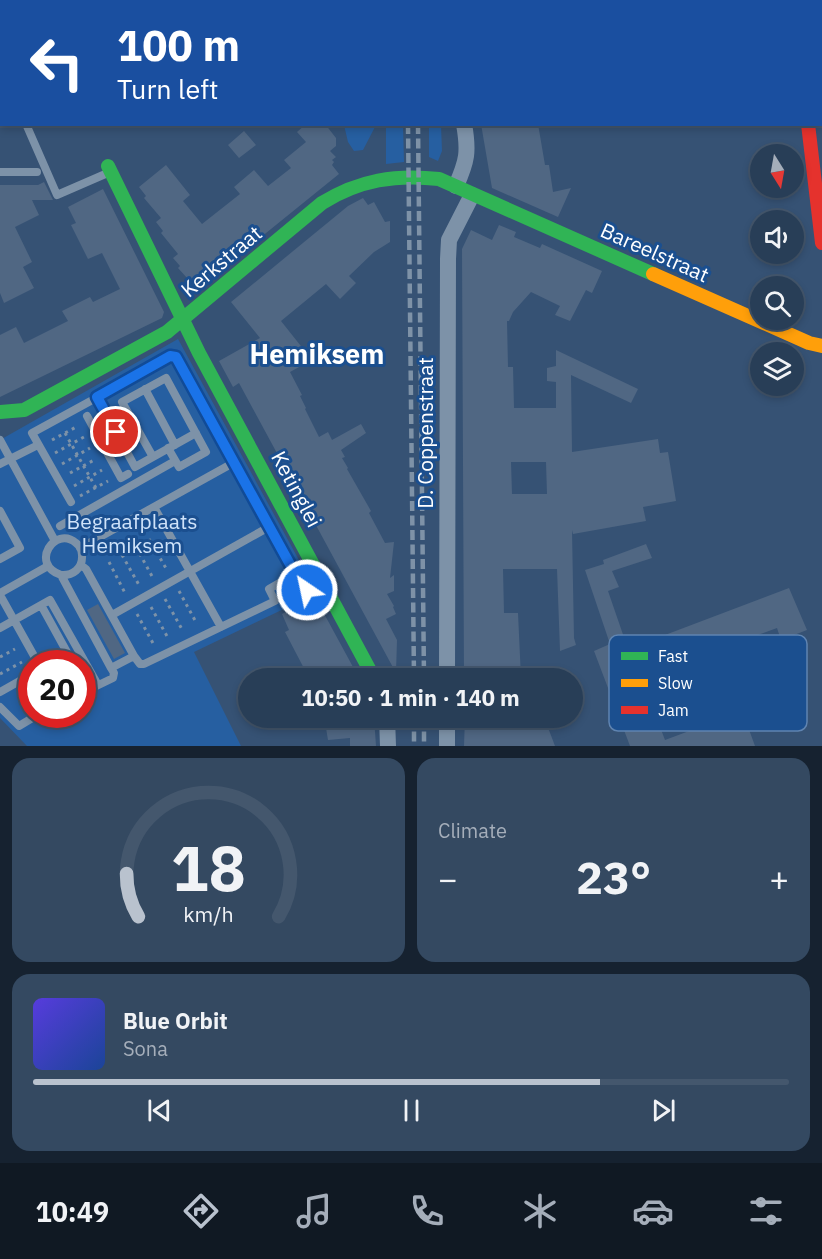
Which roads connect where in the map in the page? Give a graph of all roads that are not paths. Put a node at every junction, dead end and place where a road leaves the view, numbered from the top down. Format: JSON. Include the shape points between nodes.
{"nodes":[{"id":1,"x":27,"y":126,"type":"edge"},
{"id":2,"x":464,"y":126,"type":"edge"},
{"id":3,"x":807,"y":126,"type":"edge"},
{"id":4,"x":110,"y":169,"type":"joint"},
{"id":5,"x":0,"y":172,"type":"edge"},
{"id":6,"x":37,"y":172,"type":"dead end"},
{"id":7,"x":456,"y":186,"type":"junction"},
{"id":8,"x":472,"y":195,"type":"junction"},
{"id":9,"x":822,"y":243,"type":"edge"},
{"id":10,"x":183,"y":320,"type":"junction"},
{"id":11,"x":822,"y":346,"type":"edge"},
{"id":12,"x":145,"y":389,"type":"junction"},
{"id":13,"x":97,"y":397,"type":"junction"},
{"id":14,"x":0,"y":412,"type":"edge"},
{"id":15,"x":88,"y":418,"type":"road end"},
{"id":16,"x":196,"y":433,"type":"junction"},
{"id":17,"x":0,"y":440,"type":"edge"},
{"id":18,"x":39,"y":446,"type":"junction"},
{"id":19,"x":172,"y":446,"type":"junction"},
{"id":20,"x":153,"y":457,"type":"junction"},
{"id":21,"x":11,"y":459,"type":"junction"},
{"id":22,"x":175,"y":461,"type":"junction"},
{"id":23,"x":232,"y":463,"type":"junction"},
{"id":24,"x":0,"y":464,"type":"edge"},
{"id":25,"x":135,"y":467,"type":"junction"},
{"id":26,"x":123,"y":475,"type":"junction"},
{"id":27,"x":134,"y":485,"type":"junction"},
{"id":28,"x":71,"y":501,"type":"road end"},
{"id":29,"x":154,"y":507,"type":"junction"},
{"id":30,"x":0,"y":511,"type":"edge"},
{"id":31,"x":60,"y":526,"type":"dead end"},
{"id":32,"x":269,"y":527,"type":"junction"},
{"id":33,"x":55,"y":541,"type":"junction"},
{"id":34,"x":80,"y":548,"type":"junction"},
{"id":35,"x":0,"y":559,"type":"edge"},
{"id":36,"x":81,"y":565,"type":"junction"},
{"id":37,"x":48,"y":566,"type":"junction"},
{"id":38,"x":190,"y":572,"type":"junction"},
{"id":39,"x":295,"y":574,"type":"junction"},
{"id":40,"x":61,"y":575,"type":"junction"},
{"id":41,"x":307,"y":590,"type":"dead end"},
{"id":42,"x":0,"y":594,"type":"edge"},
{"id":43,"x":41,"y":605,"type":"junction"},
{"id":44,"x":112,"y":615,"type":"junction"},
{"id":45,"x":14,"y":620,"type":"junction"},
{"id":46,"x":221,"y":627,"type":"junction"},
{"id":47,"x":0,"y":628,"type":"edge"},
{"id":48,"x":31,"y":650,"type":"edge"},
{"id":49,"x":66,"y":650,"type":"edge"},
{"id":50,"x":134,"y":656,"type":"junction"},
{"id":51,"x":111,"y":668,"type":"junction"},
{"id":52,"x":369,"y":668,"type":"edge"},
{"id":53,"x":447,"y":668,"type":"edge"},
{"id":54,"x":18,"y":682,"type":"edge"},
{"id":55,"x":98,"y":685,"type":"joint"},
{"id":56,"x":0,"y":692,"type":"edge"},
{"id":57,"x":0,"y":707,"type":"edge"},
{"id":58,"x":18,"y":725,"type":"edge"},
{"id":59,"x":387,"y":728,"type":"edge"},
{"id":60,"x":447,"y":728,"type":"edge"},
{"id":61,"x":388,"y":746,"type":"edge"},
{"id":62,"x":447,"y":746,"type":"edge"}],
"edges":[{"from":1,"to":4,"type":"lane","via":[[57,195]]},
{"from":2,"to":7,"type":"street","via":[[467,162]]},
{"from":3,"to":9,"type":"street"},
{"from":4,"to":10,"type":"street","name":"Ketinglei"},
{"from":5,"to":6,"type":"lane"},
{"from":7,"to":8,"type":"street","name":"Kerkstraat"},
{"from":7,"to":10,"type":"street","name":"Kerkstraat","via":[[439,179],[409,176],[362,182],[340,190]]},
{"from":8,"to":11,"type":"street","name":"Bareelstraat"},
{"from":8,"to":53,"type":"street","name":"D. Coppenstraat","via":[[449,240]]},
{"from":10,"to":14,"type":"street","name":"Kerkstraat","via":[[24,410]]},
{"from":10,"to":52,"type":"street","name":"Ketinglei"},
{"from":12,"to":16,"type":"lane","via":[[166,378]]},
{"from":12,"to":19,"type":"lane"},
{"from":12,"to":20,"type":"lane","via":[[122,402]]},
{"from":13,"to":18,"type":"lane","via":[[32,433]]},
{"from":13,"to":23,"type":"lane","via":[[176,357]]},
{"from":13,"to":25,"type":"lane"},
{"from":15,"to":26,"type":"lane"},
{"from":16,"to":19,"type":"lane"},
{"from":16,"to":22,"type":"lane","via":[[206,452],[179,467]]},
{"from":17,"to":21,"type":"lane"},
{"from":18,"to":21,"type":"lane"},
{"from":18,"to":28,"type":"lane"},
{"from":19,"to":20,"type":"lane"},
{"from":19,"to":22,"type":"lane"},
{"from":20,"to":25,"type":"lane"},
{"from":21,"to":24,"type":"lane"},
{"from":21,"to":33,"type":"lane"},
{"from":22,"to":27,"type":"lane"},
{"from":23,"to":29,"type":"lane"},
{"from":23,"to":32,"type":"lane"},
{"from":25,"to":26,"type":"lane"},
{"from":26,"to":27,"type":"lane"},
{"from":27,"to":31,"type":"lane"},
{"from":29,"to":34,"type":"lane"},
{"from":29,"to":38,"type":"lane"},
{"from":30,"to":35,"type":"lane","via":[[20,548]]},
{"from":32,"to":38,"type":"lane"},
{"from":32,"to":39,"type":"lane"},
{"from":33,"to":34,"type":"lane","via":[[66,538]]},
{"from":33,"to":37,"type":"lane","via":[[45,557]]},
{"from":34,"to":36,"type":"lane"},
{"from":36,"to":40,"type":"lane","via":[[73,573]]},
{"from":36,"to":44,"type":"lane"},
{"from":37,"to":40,"type":"lane"},
{"from":37,"to":42,"type":"lane"},
{"from":38,"to":44,"type":"lane"},
{"from":38,"to":46,"type":"lane"},
{"from":39,"to":41,"type":"lane"},
{"from":39,"to":46,"type":"lane","via":[[268,589],[275,601]]},
{"from":40,"to":51,"type":"lane"},
{"from":42,"to":45,"type":"lane"},
{"from":43,"to":45,"type":"lane"},
{"from":43,"to":49,"type":"lane"},
{"from":43,"to":55,"type":"lane","via":[[50,600]]},
{"from":44,"to":50,"type":"lane"},
{"from":45,"to":47,"type":"lane"},
{"from":45,"to":48,"type":"lane"},
{"from":46,"to":50,"type":"lane","via":[[144,664]]},
{"from":50,"to":51,"type":"lane"},
{"from":51,"to":55,"type":"lane","via":[[113,678]]},
{"from":54,"to":56,"type":"lane"},
{"from":57,"to":58,"type":"lane"},
{"from":59,"to":61,"type":"street"},
{"from":60,"to":62,"type":"street"}]}
